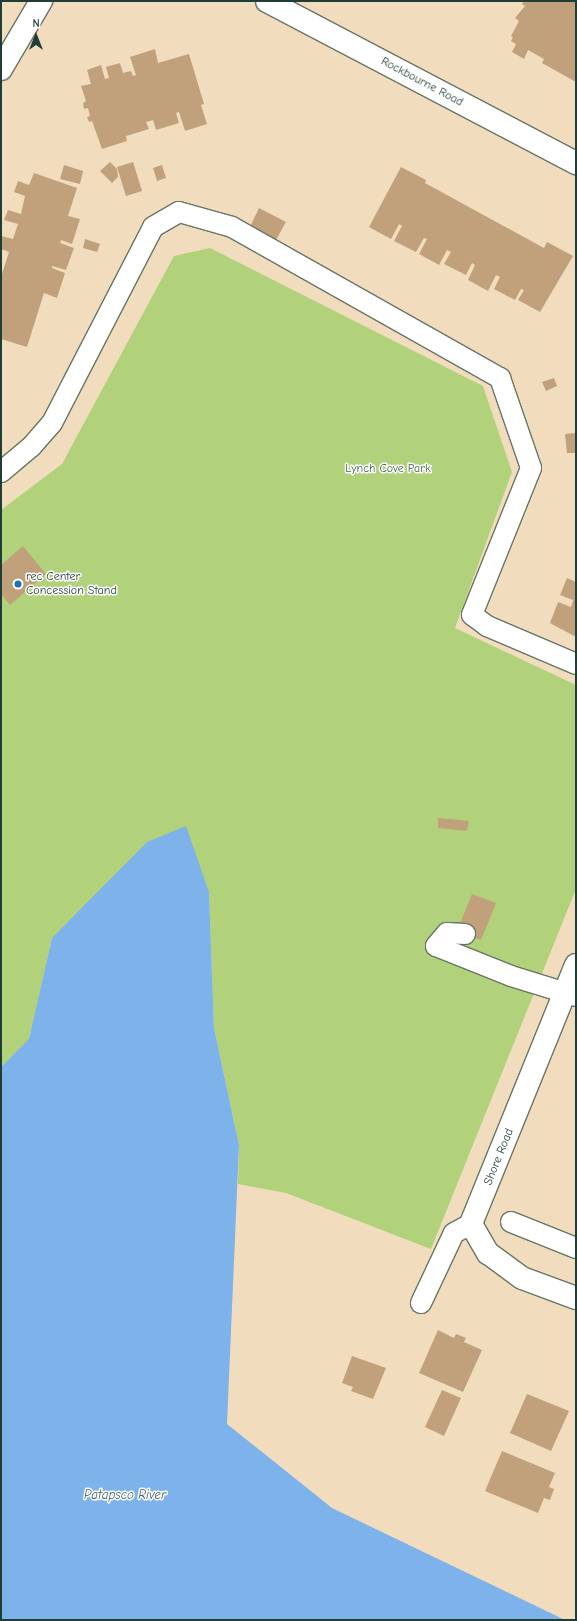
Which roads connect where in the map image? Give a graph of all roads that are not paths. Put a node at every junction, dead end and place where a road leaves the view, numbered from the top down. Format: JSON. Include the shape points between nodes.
{"nodes":[{"id":1,"x":41,"y":1,"type":"edge"},
{"id":2,"x":267,"y":1,"type":"edge"},
{"id":3,"x":1,"y":69,"type":"edge"},
{"id":4,"x":576,"y":163,"type":"edge"},
{"id":5,"x":1,"y":472,"type":"edge"},
{"id":6,"x":576,"y":664,"type":"edge"},
{"id":7,"x":465,"y":934,"type":"dead end"},
{"id":8,"x":576,"y":965,"type":"edge"},
{"id":9,"x":571,"y":994,"type":"edge"},
{"id":10,"x":511,"y":1222,"type":"dead end"},
{"id":11,"x":471,"y":1224,"type":"junction"},
{"id":12,"x":576,"y":1248,"type":"edge"},
{"id":13,"x":576,"y":1298,"type":"edge"},
{"id":14,"x":421,"y":1303,"type":"dead end"}],
"edges":[{"from":1,"to":3,"type":"street"},
{"from":2,"to":4,"type":"street","name":"Rockbourne Road"},
{"from":5,"to":6,"type":"lane","via":[[30,447],[52,423],[153,227],[179,212],[232,227],[500,378],[531,468],[472,614],[487,626]]},
{"from":7,"to":9,"type":"lane","via":[[447,933],[436,946],[511,976]]},
{"from":8,"to":9,"type":"street","name":"Shore Road"},
{"from":9,"to":11,"type":"street","name":"Shore Road"},
{"from":10,"to":12,"type":"lane"},
{"from":11,"to":13,"type":"street","via":[[488,1253],[517,1274]]},
{"from":11,"to":14,"type":"lane","via":[[454,1234]]}]}
